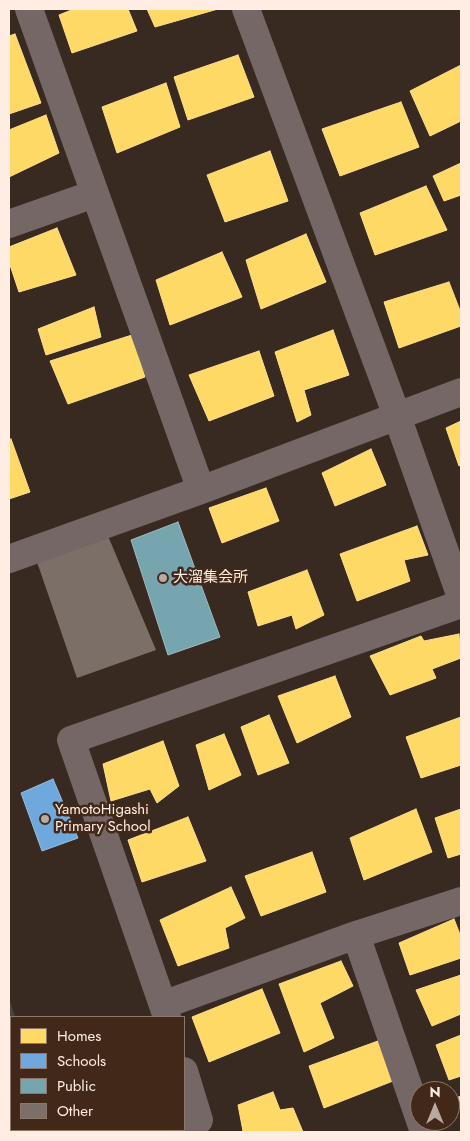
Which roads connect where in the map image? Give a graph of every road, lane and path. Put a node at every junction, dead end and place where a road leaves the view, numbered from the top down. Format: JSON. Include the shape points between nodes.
{"nodes":[{"id":1,"x":29,"y":9,"type":"edge"},
{"id":2,"x":246,"y":9,"type":"edge"},
{"id":3,"x":94,"y":194,"type":"junction"},
{"id":4,"x":9,"y":224,"type":"edge"},
{"id":5,"x":461,"y":392,"type":"edge"},
{"id":6,"x":398,"y":416,"type":"junction"},
{"id":7,"x":201,"y":490,"type":"junction"},
{"id":8,"x":9,"y":559,"type":"edge"},
{"id":9,"x":461,"y":597,"type":"edge"},
{"id":10,"x":461,"y":604,"type":"edge"},
{"id":11,"x":461,"y":901,"type":"edge"},
{"id":12,"x":356,"y":936,"type":"junction"},
{"id":13,"x":165,"y":1011,"type":"edge"},
{"id":14,"x":185,"y":1074,"type":"edge"},
{"id":15,"x":185,"y":1125,"type":"edge"},
{"id":16,"x":424,"y":1132,"type":"edge"}],
"edges":[{"from":1,"to":3,"type":"street"},
{"from":2,"to":6,"type":"street"},
{"from":3,"to":4,"type":"street"},
{"from":3,"to":7,"type":"street"},
{"from":5,"to":6,"type":"street"},
{"from":6,"to":7,"type":"street"},
{"from":6,"to":9,"type":"street"},
{"from":7,"to":8,"type":"street"},
{"from":10,"to":13,"type":"street","via":[[71,740]]},
{"from":11,"to":12,"type":"street"},
{"from":12,"to":13,"type":"street"},
{"from":12,"to":16,"type":"street"},
{"from":14,"to":15,"type":"street","via":[[199,1120]]}]}
